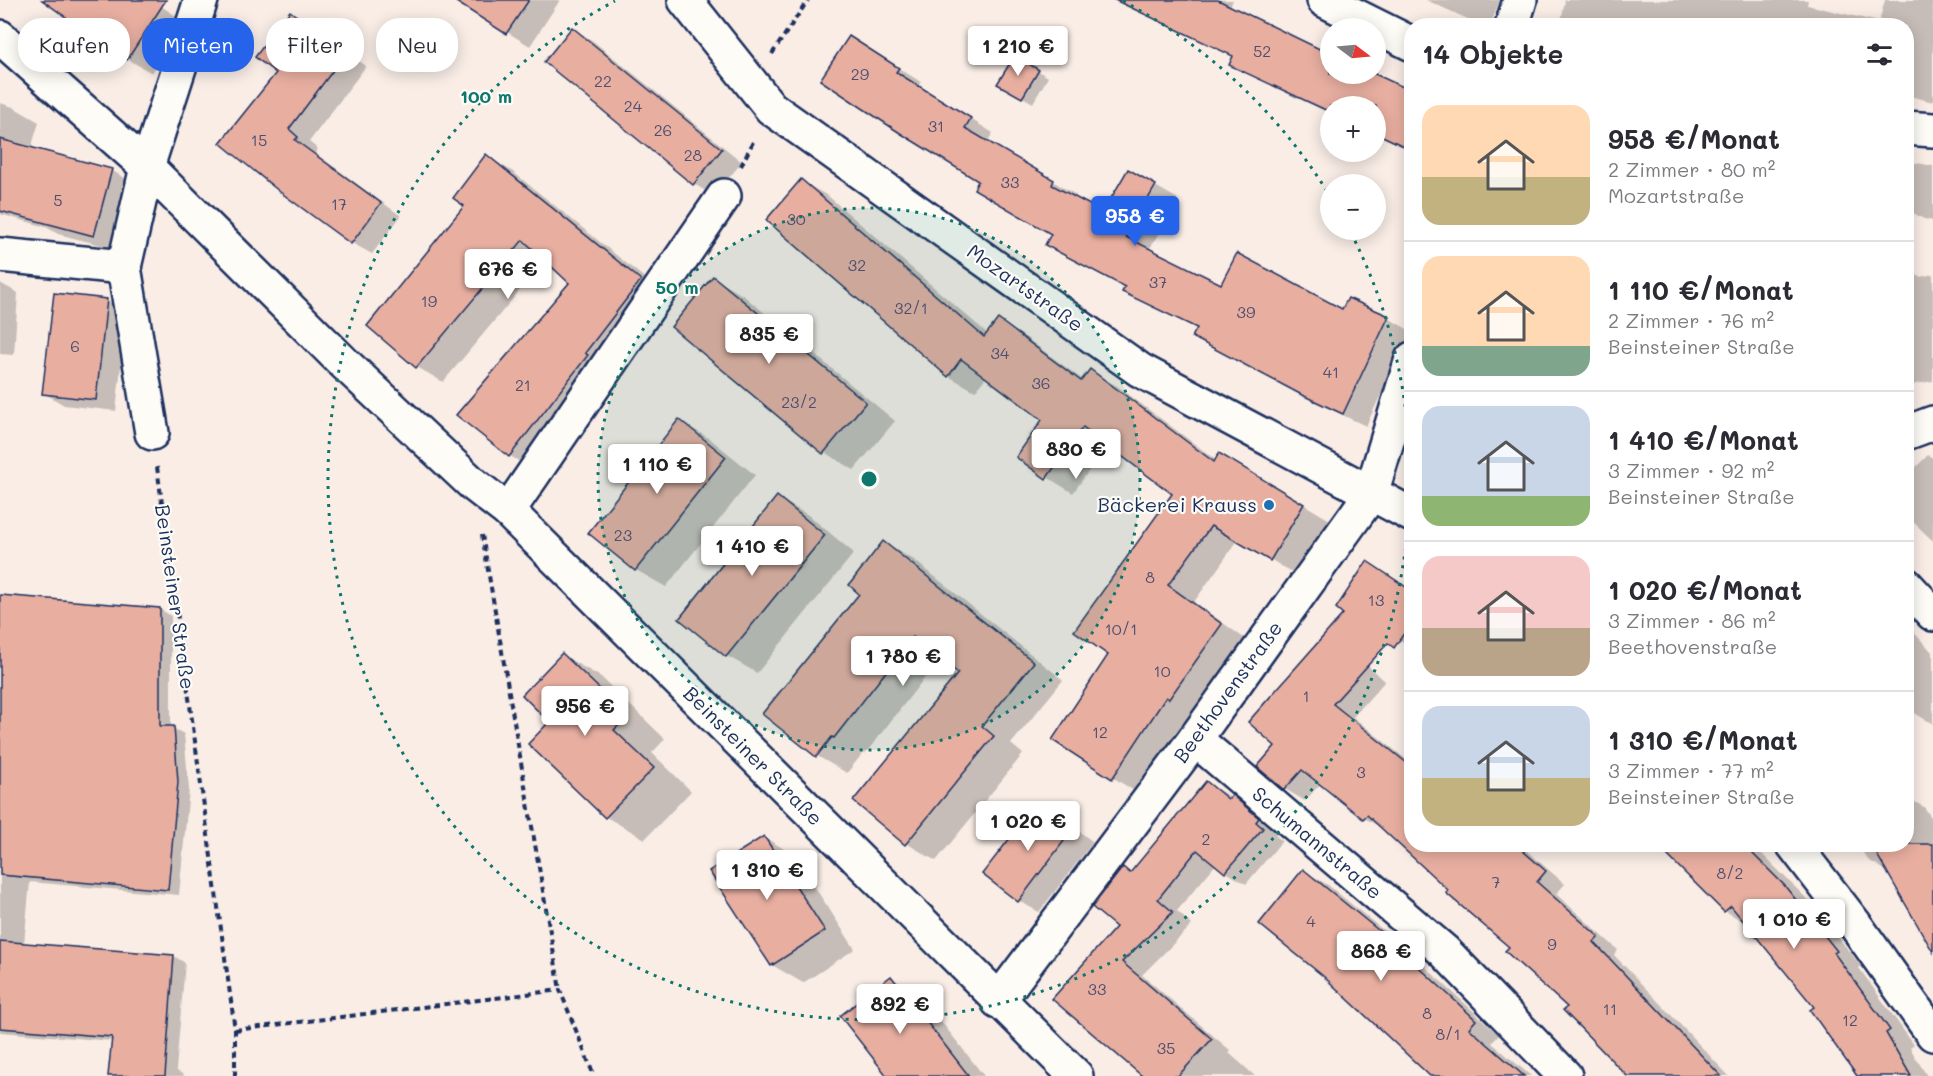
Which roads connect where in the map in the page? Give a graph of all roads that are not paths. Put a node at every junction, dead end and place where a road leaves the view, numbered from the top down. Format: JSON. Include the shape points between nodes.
{"nodes":[{"id":1,"x":201,"y":0,"type":"edge"},
{"id":2,"x":686,"y":0,"type":"edge"},
{"id":3,"x":1324,"y":0,"type":"edge"},
{"id":4,"x":1520,"y":0,"type":"edge"},
{"id":5,"x":1514,"y":18,"type":"edge"},
{"id":6,"x":0,"y":37,"type":"edge"},
{"id":7,"x":1404,"y":40,"type":"edge"},
{"id":8,"x":1914,"y":129,"type":"edge"},
{"id":9,"x":1933,"y":130,"type":"edge"},
{"id":10,"x":147,"y":167,"type":"junction"},
{"id":11,"x":724,"y":196,"type":"road end"},
{"id":12,"x":0,"y":255,"type":"edge"},
{"id":13,"x":124,"y":267,"type":"junction"},
{"id":14,"x":1404,"y":385,"type":"edge"},
{"id":15,"x":1933,"y":423,"type":"edge"},
{"id":16,"x":1914,"y":430,"type":"edge"},
{"id":17,"x":152,"y":433,"type":"road end"},
{"id":18,"x":1371,"y":494,"type":"junction"},
{"id":19,"x":507,"y":511,"type":"junction"},
{"id":20,"x":1404,"y":511,"type":"edge"},
{"id":21,"x":1914,"y":594,"type":"edge"},
{"id":22,"x":1933,"y":614,"type":"edge"},
{"id":23,"x":1196,"y":739,"type":"junction"},
{"id":24,"x":1799,"y":852,"type":"edge"},
{"id":25,"x":998,"y":1001,"type":"junction"},
{"id":26,"x":1933,"y":1034,"type":"edge"},
{"id":27,"x":1076,"y":1076,"type":"edge"},
{"id":28,"x":1564,"y":1076,"type":"edge"}],
"edges":[{"from":1,"to":10,"type":"street"},
{"from":2,"to":18,"type":"street","name":"Mozartstraße","via":[[762,96],[1140,370]]},
{"from":3,"to":7,"type":"street"},
{"from":4,"to":5,"type":"street"},
{"from":6,"to":10,"type":"street","name":"Beinsteiner Straße"},
{"from":8,"to":9,"type":"street"},
{"from":10,"to":13,"type":"street"},
{"from":10,"to":19,"type":"street","name":"Beinsteiner Straße","via":[[342,361]]},
{"from":11,"to":19,"type":"street"},
{"from":12,"to":13,"type":"street"},
{"from":13,"to":17,"type":"street"},
{"from":14,"to":18,"type":"street","name":"Beethovenstraße"},
{"from":15,"to":16,"type":"street"},
{"from":18,"to":20,"type":"street","name":"Mozartstraße"},
{"from":18,"to":23,"type":"street","name":"Beethovenstraße"},
{"from":19,"to":25,"type":"street","name":"Beinsteiner Straße"},
{"from":21,"to":22,"type":"street"},
{"from":23,"to":25,"type":"street","name":"Beethovenstraße"},
{"from":23,"to":28,"type":"street","name":"Schumannstraße","via":[[1444,951]]},
{"from":24,"to":26,"type":"street"},
{"from":25,"to":27,"type":"street","name":"Beinsteiner Straße"}]}
